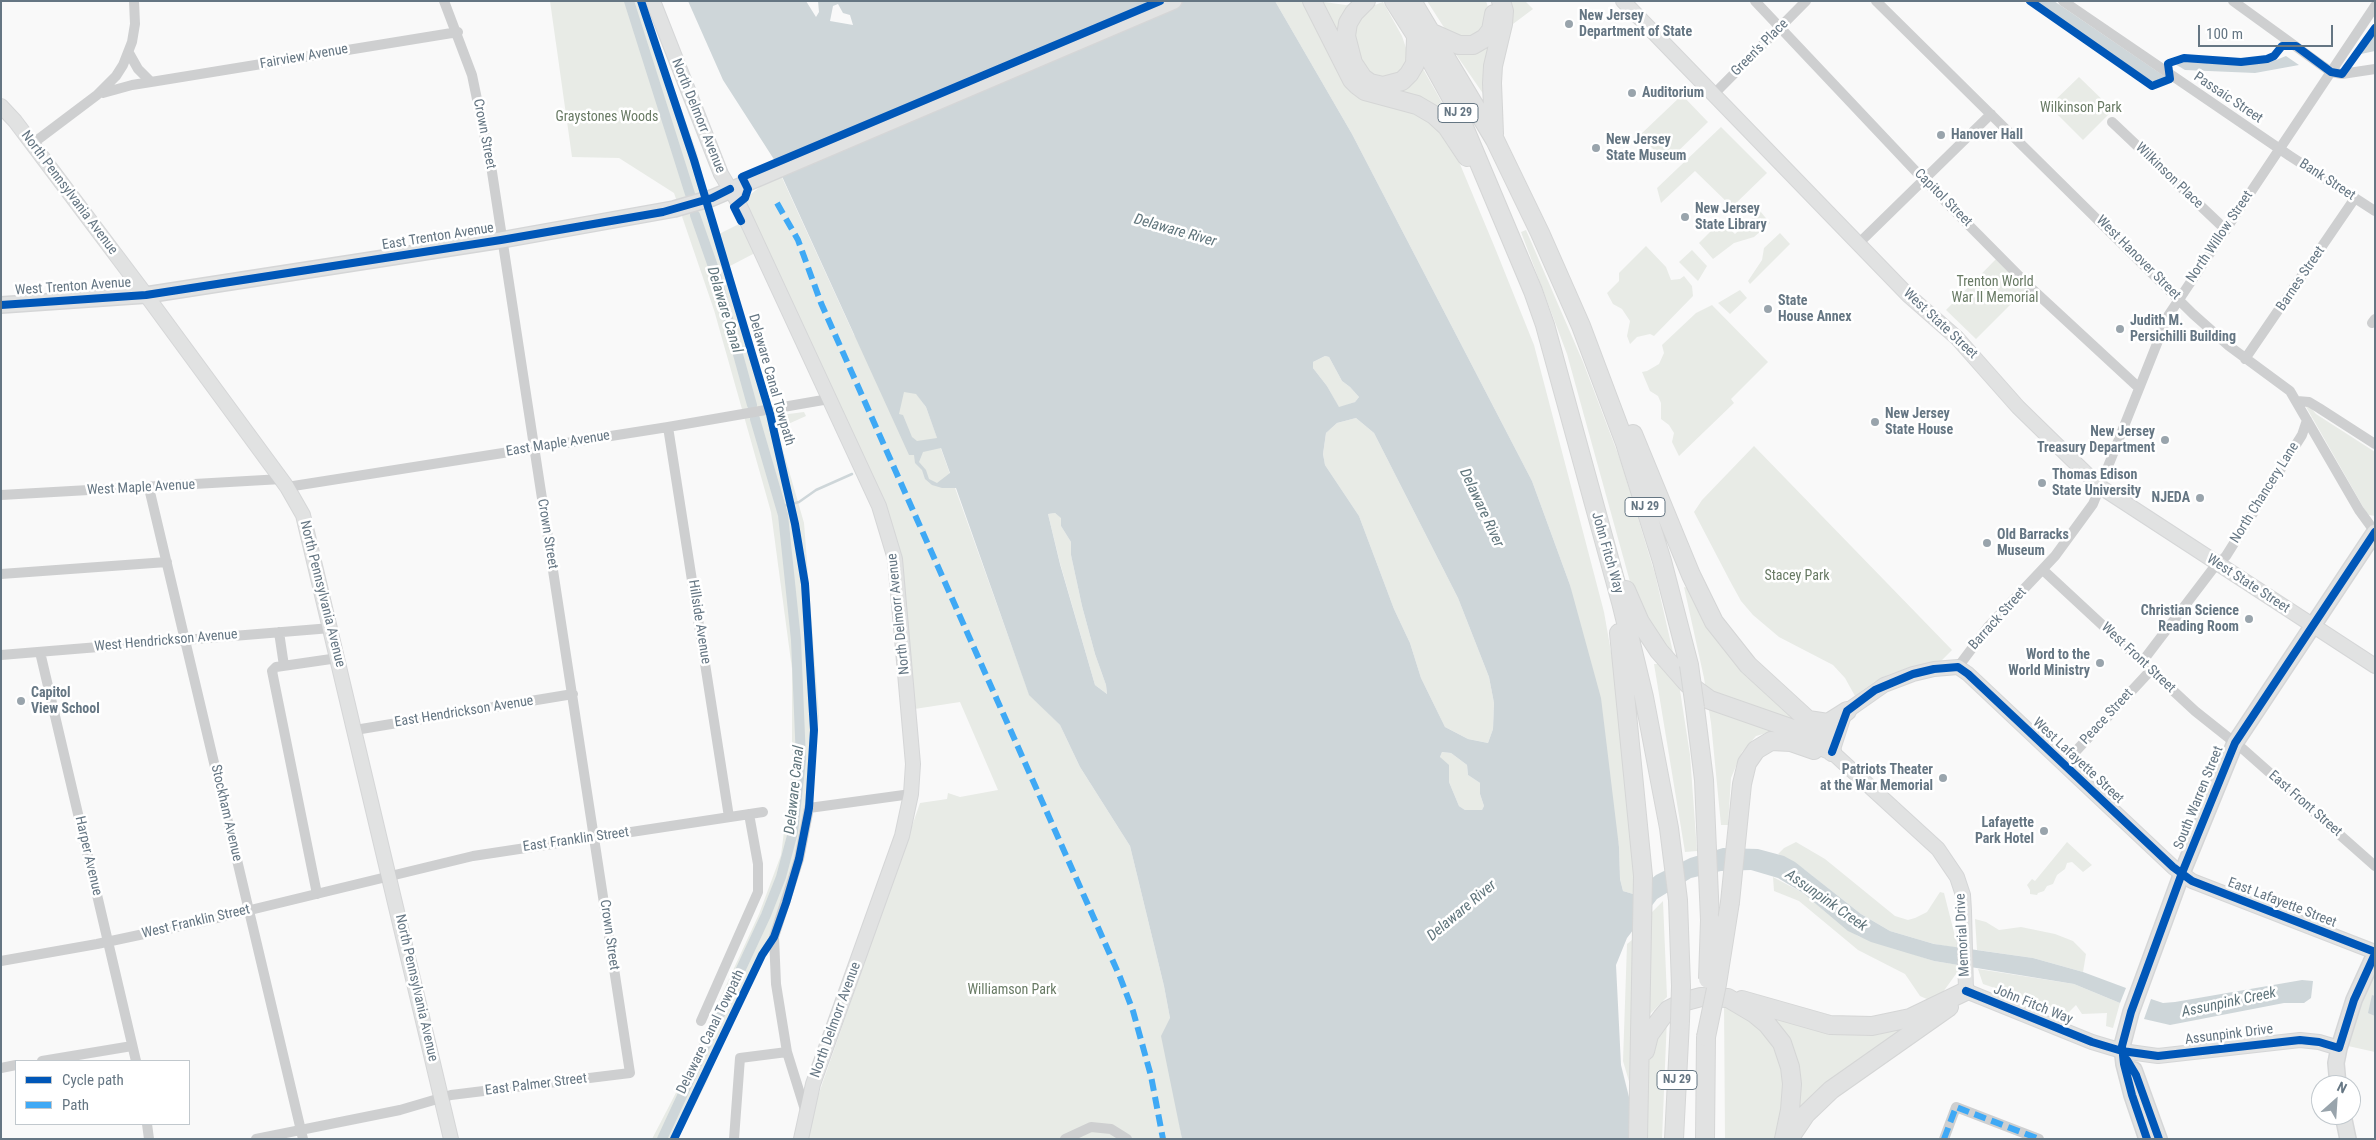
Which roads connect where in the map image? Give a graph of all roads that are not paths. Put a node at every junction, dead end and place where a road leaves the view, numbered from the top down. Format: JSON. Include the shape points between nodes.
{"nodes":[{"id":1,"x":134,"y":1,"type":"edge"},
{"id":2,"x":444,"y":1,"type":"edge"},
{"id":3,"x":653,"y":1,"type":"edge"},
{"id":4,"x":1174,"y":1,"type":"edge"},
{"id":5,"x":1312,"y":1,"type":"edge"},
{"id":6,"x":1366,"y":1,"type":"edge"},
{"id":7,"x":1394,"y":1,"type":"edge"},
{"id":8,"x":1412,"y":1,"type":"edge"},
{"id":9,"x":1490,"y":1,"type":"edge"},
{"id":10,"x":1501,"y":1,"type":"edge"},
{"id":11,"x":1623,"y":1,"type":"edge"},
{"id":12,"x":1755,"y":1,"type":"edge"},
{"id":13,"x":1806,"y":1,"type":"edge"},
{"id":14,"x":1876,"y":1,"type":"edge"},
{"id":15,"x":2063,"y":1,"type":"edge"},
{"id":16,"x":2233,"y":1,"type":"edge"},
{"id":17,"x":2375,"y":6,"type":"edge"},
{"id":18,"x":1779,"y":28,"type":"junction"},
{"id":19,"x":458,"y":32,"type":"junction"},
{"id":20,"x":1424,"y":36,"type":"junction"},
{"id":21,"x":129,"y":53,"type":"junction"},
{"id":22,"x":2375,"y":69,"type":"edge"},
{"id":23,"x":2331,"y":72,"type":"junction"},
{"id":24,"x":151,"y":82,"type":"junction"},
{"id":25,"x":1714,"y":94,"type":"junction"},
{"id":26,"x":97,"y":95,"type":"junction"},
{"id":27,"x":1,"y":106,"type":"edge"},
{"id":28,"x":1991,"y":114,"type":"junction"},
{"id":29,"x":2112,"y":122,"type":"dead end"},
{"id":30,"x":1495,"y":140,"type":"junction"},
{"id":31,"x":32,"y":144,"type":"junction"},
{"id":32,"x":2279,"y":148,"type":"junction"},
{"id":33,"x":1924,"y":180,"type":"junction"},
{"id":34,"x":730,"y":189,"type":"junction"},
{"id":35,"x":1490,"y":192,"type":"junction"},
{"id":36,"x":2355,"y":198,"type":"junction"},
{"id":37,"x":2375,"y":211,"type":"edge"},
{"id":38,"x":2226,"y":230,"type":"junction"},
{"id":39,"x":501,"y":240,"type":"junction"},
{"id":40,"x":1858,"y":244,"type":"junction"},
{"id":41,"x":146,"y":295,"type":"junction"},
{"id":42,"x":2179,"y":299,"type":"junction"},
{"id":43,"x":1,"y":305,"type":"edge"},
{"id":44,"x":1591,"y":352,"type":"junction"},
{"id":45,"x":2245,"y":359,"type":"junction"},
{"id":46,"x":2138,"y":388,"type":"junction"},
{"id":47,"x":829,"y":399,"type":"junction"},
{"id":48,"x":2296,"y":401,"type":"junction"},
{"id":49,"x":2307,"y":420,"type":"junction"},
{"id":50,"x":668,"y":427,"type":"junction"},
{"id":51,"x":2375,"y":444,"type":"edge"},
{"id":52,"x":534,"y":448,"type":"junction"},
{"id":53,"x":284,"y":483,"type":"junction"},
{"id":54,"x":2099,"y":486,"type":"junction"},
{"id":55,"x":149,"y":488,"type":"junction"},
{"id":56,"x":1,"y":495,"type":"edge"},
{"id":57,"x":1594,"y":509,"type":"junction"},
{"id":58,"x":2375,"y":532,"type":"edge"},
{"id":59,"x":167,"y":562,"type":"junction"},
{"id":60,"x":2218,"y":564,"type":"junction"},
{"id":61,"x":2043,"y":570,"type":"junction"},
{"id":62,"x":1612,"y":572,"type":"junction"},
{"id":63,"x":1,"y":574,"type":"edge"},
{"id":64,"x":2313,"y":626,"type":"junction"},
{"id":65,"x":331,"y":628,"type":"junction"},
{"id":66,"x":279,"y":632,"type":"junction"},
{"id":67,"x":185,"y":640,"type":"junction"},
{"id":68,"x":40,"y":652,"type":"junction"},
{"id":69,"x":1,"y":655,"type":"edge"},
{"id":70,"x":338,"y":658,"type":"junction"},
{"id":71,"x":2142,"y":662,"type":"junction"},
{"id":72,"x":284,"y":666,"type":"junction"},
{"id":73,"x":2375,"y":666,"type":"edge"},
{"id":74,"x":1958,"y":667,"type":"junction"},
{"id":75,"x":2151,"y":670,"type":"junction"},
{"id":76,"x":573,"y":694,"type":"junction"},
{"id":77,"x":1847,"y":711,"type":"junction"},
{"id":78,"x":1808,"y":720,"type":"junction"},
{"id":79,"x":355,"y":730,"type":"junction"},
{"id":80,"x":2235,"y":743,"type":"junction"},
{"id":81,"x":1832,"y":752,"type":"junction"},
{"id":82,"x":2063,"y":765,"type":"junction"},
{"id":83,"x":911,"y":794,"type":"junction"},
{"id":84,"x":763,"y":812,"type":"dead end"},
{"id":85,"x":749,"y":814,"type":"junction"},
{"id":86,"x":729,"y":817,"type":"junction"},
{"id":87,"x":595,"y":837,"type":"junction"},
{"id":88,"x":2375,"y":866,"type":"edge"},
{"id":89,"x":2182,"y":873,"type":"junction"},
{"id":90,"x":390,"y":876,"type":"junction"},
{"id":91,"x":317,"y":894,"type":"junction"},
{"id":92,"x":249,"y":911,"type":"junction"},
{"id":93,"x":108,"y":942,"type":"junction"},
{"id":94,"x":2375,"y":953,"type":"edge"},
{"id":95,"x":1,"y":960,"type":"edge"},
{"id":96,"x":1966,"y":983,"type":"junction"},
{"id":97,"x":1728,"y":998,"type":"junction"},
{"id":98,"x":701,"y":1021,"type":"dead end"},
{"id":99,"x":1706,"y":1042,"type":"junction"},
{"id":100,"x":132,"y":1046,"type":"junction"},
{"id":101,"x":2339,"y":1048,"type":"junction"},
{"id":102,"x":2122,"y":1051,"type":"junction"},
{"id":103,"x":788,"y":1052,"type":"junction"},
{"id":104,"x":48,"y":1060,"type":"edge"},
{"id":105,"x":136,"y":1060,"type":"edge"},
{"id":106,"x":15,"y":1065,"type":"edge"},
{"id":107,"x":1,"y":1068,"type":"edge"},
{"id":108,"x":630,"y":1073,"type":"joint"},
{"id":109,"x":1639,"y":1073,"type":"junction"},
{"id":110,"x":2337,"y":1075,"type":"edge"},
{"id":111,"x":442,"y":1099,"type":"junction"},
{"id":112,"x":806,"y":1113,"type":"junction"},
{"id":113,"x":147,"y":1125,"type":"edge"},
{"id":114,"x":2345,"y":1125,"type":"edge"},
{"id":115,"x":302,"y":1135,"type":"edge"},
{"id":116,"x":149,"y":1139,"type":"edge"},
{"id":117,"x":256,"y":1139,"type":"edge"},
{"id":118,"x":451,"y":1139,"type":"edge"},
{"id":119,"x":734,"y":1139,"type":"edge"},
{"id":120,"x":802,"y":1139,"type":"edge"},
{"id":121,"x":1065,"y":1139,"type":"edge"},
{"id":122,"x":1126,"y":1139,"type":"edge"},
{"id":123,"x":1638,"y":1139,"type":"edge"},
{"id":124,"x":1674,"y":1139,"type":"edge"},
{"id":125,"x":1705,"y":1139,"type":"edge"},
{"id":126,"x":1716,"y":1139,"type":"edge"},
{"id":127,"x":1784,"y":1139,"type":"edge"},
{"id":128,"x":1789,"y":1139,"type":"edge"},
{"id":129,"x":1944,"y":1139,"type":"edge"},
{"id":130,"x":2039,"y":1139,"type":"edge"},
{"id":131,"x":2147,"y":1139,"type":"edge"},
{"id":132,"x":2159,"y":1139,"type":"edge"},
{"id":133,"x":2348,"y":1139,"type":"edge"}],
"edges":[{"from":1,"to":21,"type":"street","via":[[135,24]]},
{"from":2,"to":19,"type":"street","name":"Crown Street"},
{"from":3,"to":34,"type":"street","name":"North Delmorr Avenue","via":[[705,135]]},
{"from":4,"to":34,"type":"main road","name":"East Trenton Avenue"},
{"from":5,"to":35,"type":"highway","via":[[1352,80],[1365,90],[1417,105],[1434,115],[1447,127]]},
{"from":6,"to":20,"type":"highway","via":[[1354,13],[1347,29],[1350,55],[1362,78],[1370,83],[1383,86],[1402,81],[1415,64]]},
{"from":7,"to":20,"type":"highway","name":"John Fitch Way","number":"NJ 29"},
{"from":8,"to":20,"type":"highway","name":"John Fitch Way","number":"NJ 29"},
{"from":9,"to":20,"type":"highway","via":[[1494,22],[1480,42],[1462,46]]},
{"from":10,"to":30,"type":"highway","via":[[1503,24],[1492,83]]},
{"from":11,"to":25,"type":"street","name":"West State Street"},
{"from":12,"to":18,"type":"street","name":"Capitol Street"},
{"from":13,"to":18,"type":"street","name":"Green's Place"},
{"from":14,"to":28,"type":"street","name":"West Hanover Street"},
{"from":15,"to":32,"type":"street","name":"Passaic Street"},
{"from":16,"to":23,"type":"street"},
{"from":17,"to":23,"type":"street","name":"North Willow Street"},
{"from":18,"to":25,"type":"street","name":"Green's Place"},
{"from":18,"to":33,"type":"street","name":"Capitol Street"},
{"from":19,"to":24,"type":"street","name":"Fairview Avenue"},
{"from":19,"to":39,"type":"street","name":"Crown Street","via":[[479,105]]},
{"from":20,"to":30,"type":"highway","name":"John Fitch Way","number":"NJ 29"},
{"from":20,"to":35,"type":"highway","name":"John Fitch Way","number":"NJ 29"},
{"from":21,"to":24,"type":"street"},
{"from":21,"to":26,"type":"street","via":[[116,76]]},
{"from":22,"to":23,"type":"street","via":[[2342,74]]},
{"from":23,"to":32,"type":"street","name":"North Willow Street"},
{"from":24,"to":26,"type":"street","name":"Fairview Avenue"},
{"from":25,"to":40,"type":"street","name":"West State Street"},
{"from":26,"to":31,"type":"street"},
{"from":27,"to":31,"type":"street","name":"North Pennsylvania Avenue"},
{"from":28,"to":33,"type":"street"},
{"from":28,"to":42,"type":"street","name":"West Hanover Street"},
{"from":29,"to":38,"type":"street","name":"Wilkinson Place"},
{"from":30,"to":44,"type":"highway","name":"John Fitch Way","number":"NJ 29","via":[[1558,271]]},
{"from":31,"to":41,"type":"street","name":"North Pennsylvania Avenue"},
{"from":32,"to":36,"type":"street","name":"Bank Street"},
{"from":32,"to":38,"type":"street","name":"North Willow Street"},
{"from":33,"to":40,"type":"street"},
{"from":33,"to":46,"type":"street","name":"Capitol Street","via":[[2032,289]]},
{"from":34,"to":39,"type":"main road","name":"East Trenton Avenue","via":[[674,209]]},
{"from":34,"to":47,"type":"street","name":"North Delmorr Avenue"},
{"from":35,"to":57,"type":"highway","name":"John Fitch Way","number":"NJ 29","via":[[1533,291]]},
{"from":36,"to":37,"type":"street","name":"Bank Street"},
{"from":36,"to":45,"type":"street","name":"Barnes Street"},
{"from":38,"to":42,"type":"street","name":"North Willow Street"},
{"from":39,"to":41,"type":"main road","name":"East Trenton Avenue"},
{"from":39,"to":52,"type":"street","name":"Crown Street"},
{"from":40,"to":54,"type":"street","name":"West State Street","via":[[1908,295],[1958,338],[2018,407]]},
{"from":41,"to":43,"type":"main road","name":"West Trenton Avenue"},
{"from":41,"to":53,"type":"street","name":"North Pennsylvania Avenue"},
{"from":42,"to":45,"type":"street","name":"West Hanover Street"},
{"from":42,"to":46,"type":"street","name":"North Willow Street","via":[[2164,325]]},
{"from":44,"to":78,"type":"highway","via":[[1636,440],[1690,575],[1710,616],[1748,665]]},
{"from":44,"to":99,"type":"highway","name":"John Fitch Way","number":"NJ 29","bridge":true,"via":[[1625,442],[1662,561],[1689,665],[1706,814],[1710,892]]},
{"from":45,"to":48,"type":"street","name":"West Hanover Street","via":[[2282,383]]},
{"from":46,"to":54,"type":"street","name":"North Willow Street"},
{"from":47,"to":50,"type":"street","name":"East Maple Avenue"},
{"from":47,"to":83,"type":"street","name":"North Delmorr Avenue","via":[[883,517],[896,559],[913,764]]},
{"from":48,"to":49,"type":"street","name":"West Hanover Street"},
{"from":48,"to":51,"type":"street","via":[[2309,402]]},
{"from":49,"to":58,"type":"street","name":"West Hanover Street","via":[[2358,510]]},
{"from":49,"to":60,"type":"street","name":"North Chancery Lane","via":[[2272,483]]},
{"from":50,"to":52,"type":"street","name":"East Maple Avenue"},
{"from":50,"to":86,"type":"street","name":"Hillside Avenue"},
{"from":52,"to":53,"type":"street","name":"East Maple Avenue"},
{"from":52,"to":76,"type":"street","name":"Crown Street"},
{"from":53,"to":55,"type":"street","name":"West Maple Avenue"},
{"from":53,"to":65,"type":"street","name":"North Pennsylvania Avenue","via":[[307,527]]},
{"from":54,"to":60,"type":"street","name":"West State Street"},
{"from":54,"to":61,"type":"street","name":"Barrack Street","via":[[2093,504]]},
{"from":55,"to":56,"type":"street","name":"West Maple Avenue"},
{"from":55,"to":59,"type":"street","name":"Stockham Avenue"},
{"from":57,"to":62,"type":"highway","name":"John Fitch Way","number":"NJ 29"},
{"from":57,"to":81,"type":"highway","via":[[1640,622],[1681,677],[1710,700],[1793,729]]},
{"from":58,"to":64,"type":"main road","name":"South Warren Street"},
{"from":59,"to":63,"type":"street"},
{"from":59,"to":67,"type":"street","name":"Stockham Avenue"},
{"from":60,"to":64,"type":"street","name":"West State Street"},
{"from":60,"to":71,"type":"street","name":"North Chancery Lane"},
{"from":61,"to":71,"type":"street","name":"West Front Street"},
{"from":61,"to":74,"type":"street","name":"Barrack Street","via":[[1988,628]]},
{"from":62,"to":109,"type":"highway","via":[[1642,857],[1644,903]]},
{"from":62,"to":124,"type":"highway","name":"John Fitch Way","number":"NJ 29","bridge":true,"via":[[1644,697],[1669,828],[1680,926],[1681,986]]},
{"from":64,"to":73,"type":"street","name":"West State Street"},
{"from":64,"to":80,"type":"main road","name":"South Warren Street"},
{"from":65,"to":66,"type":"street","name":"West Hendrickson Avenue"},
{"from":65,"to":70,"type":"street","name":"North Pennsylvania Avenue"},
{"from":66,"to":67,"type":"street","name":"West Hendrickson Avenue"},
{"from":66,"to":72,"type":"street"},
{"from":67,"to":68,"type":"street","name":"West Hendrickson Avenue"},
{"from":67,"to":92,"type":"street","name":"Stockham Avenue"},
{"from":68,"to":69,"type":"street","name":"West Hendrickson Avenue"},
{"from":68,"to":93,"type":"street","name":"Harper Avenue"},
{"from":70,"to":72,"type":"street"},
{"from":70,"to":79,"type":"street","name":"North Pennsylvania Avenue"},
{"from":71,"to":75,"type":"street","name":"West Front Street"},
{"from":72,"to":91,"type":"street","via":[[272,671]]},
{"from":74,"to":77,"type":"street","via":[[1902,677],[1875,690]]},
{"from":74,"to":82,"type":"street","name":"West Lafayette Street"},
{"from":75,"to":80,"type":"street","name":"West Front Street"},
{"from":75,"to":82,"type":"street","name":"Peace Street"},
{"from":76,"to":79,"type":"street","name":"East Hendrickson Avenue"},
{"from":76,"to":87,"type":"street","name":"Crown Street"},
{"from":77,"to":78,"type":"highway","via":[[1828,723]]},
{"from":77,"to":81,"type":"street"},
{"from":78,"to":81,"type":"highway","via":[[1826,739]]},
{"from":79,"to":90,"type":"street","name":"North Pennsylvania Avenue"},
{"from":80,"to":88,"type":"street","name":"East Front Street"},
{"from":80,"to":89,"type":"main road","name":"South Warren Street"},
{"from":81,"to":96,"type":"street","name":"Memorial Drive","via":[[1938,848],[1947,861],[1961,888]]},
{"from":81,"to":99,"type":"highway","bridge":true,"via":[[1784,740],[1760,746],[1751,756],[1745,770],[1730,902]]},
{"from":82,"to":89,"type":"street","name":"West Lafayette Street"},
{"from":83,"to":103,"type":"street","via":[[809,808],[799,859],[774,937],[776,984]]},
{"from":83,"to":112,"type":"street","name":"North Delmorr Avenue","via":[[902,836],[813,1084]]},
{"from":84,"to":85,"type":"street","name":"East Franklin Street"},
{"from":85,"to":86,"type":"street","name":"East Franklin Street"},
{"from":85,"to":98,"type":"street","via":[[758,864],[758,892]]},
{"from":86,"to":87,"type":"street","name":"East Franklin Street"},
{"from":87,"to":90,"type":"street","name":"East Franklin Street","via":[[472,856]]},
{"from":87,"to":108,"type":"street","name":"Crown Street"},
{"from":89,"to":94,"type":"street","name":"East Lafayette Street","via":[[2207,887]]},
{"from":89,"to":102,"type":"main road","name":"South Warren Street","via":[[2131,1012]]},
{"from":90,"to":91,"type":"street","name":"West Franklin Street"},
{"from":90,"to":111,"type":"street","name":"North Pennsylvania Avenue"},
{"from":91,"to":92,"type":"street","name":"West Franklin Street"},
{"from":92,"to":93,"type":"street","name":"West Franklin Street"},
{"from":92,"to":115,"type":"street","name":"Stockham Avenue"},
{"from":93,"to":95,"type":"street","name":"West Franklin Street"},
{"from":93,"to":100,"type":"street","name":"Harper Avenue"},
{"from":94,"to":101,"type":"main road","via":[[2354,1000]]},
{"from":96,"to":97,"type":"highway","via":[[1910,1018],[1872,1026],[1830,1024],[1755,1002]]},
{"from":96,"to":102,"type":"street","name":"John Fitch Way","via":[[2092,1042]]},
{"from":96,"to":128,"type":"highway","via":[[1947,1010],[1831,1090],[1806,1114]]},
{"from":97,"to":109,"type":"highway","via":[[1701,997],[1668,1010],[1649,1035]]},
{"from":97,"to":127,"type":"highway","via":[[1767,1024],[1786,1053],[1792,1084]]},
{"from":99,"to":125,"type":"highway","number":"NJ 29"},
{"from":99,"to":126,"type":"highway"},
{"from":100,"to":104,"type":"street"},
{"from":100,"to":105,"type":"street","name":"Harper Avenue"},
{"from":101,"to":102,"type":"street","name":"Assunpink Drive","via":[[2300,1040],[2158,1056]]},
{"from":101,"to":110,"type":"main road"},
{"from":102,"to":131,"type":"main road","name":"South Warren Street"},
{"from":102,"to":132,"type":"main road","via":[[2136,1074]]},
{"from":103,"to":112,"type":"street"},
{"from":103,"to":119,"type":"street","via":[[740,1058]]},
{"from":106,"to":107,"type":"street"},
{"from":108,"to":111,"type":"street","name":"East Palmer Street","via":[[451,1095]]},
{"from":109,"to":123,"type":"highway"},
{"from":111,"to":115,"type":"street","name":"East Palmer Street"},
{"from":111,"to":118,"type":"street","name":"North Pennsylvania Avenue"},
{"from":112,"to":120,"type":"street","name":"North Delmorr Avenue"},
{"from":113,"to":116,"type":"street"},
{"from":114,"to":133,"type":"main road"},
{"from":115,"to":117,"type":"street","name":"East Palmer Street"},
{"from":121,"to":122,"type":"street","via":[[1091,1126],[1110,1129]]},
{"from":129,"to":130,"type":"street","via":[[1956,1107]]}]}
